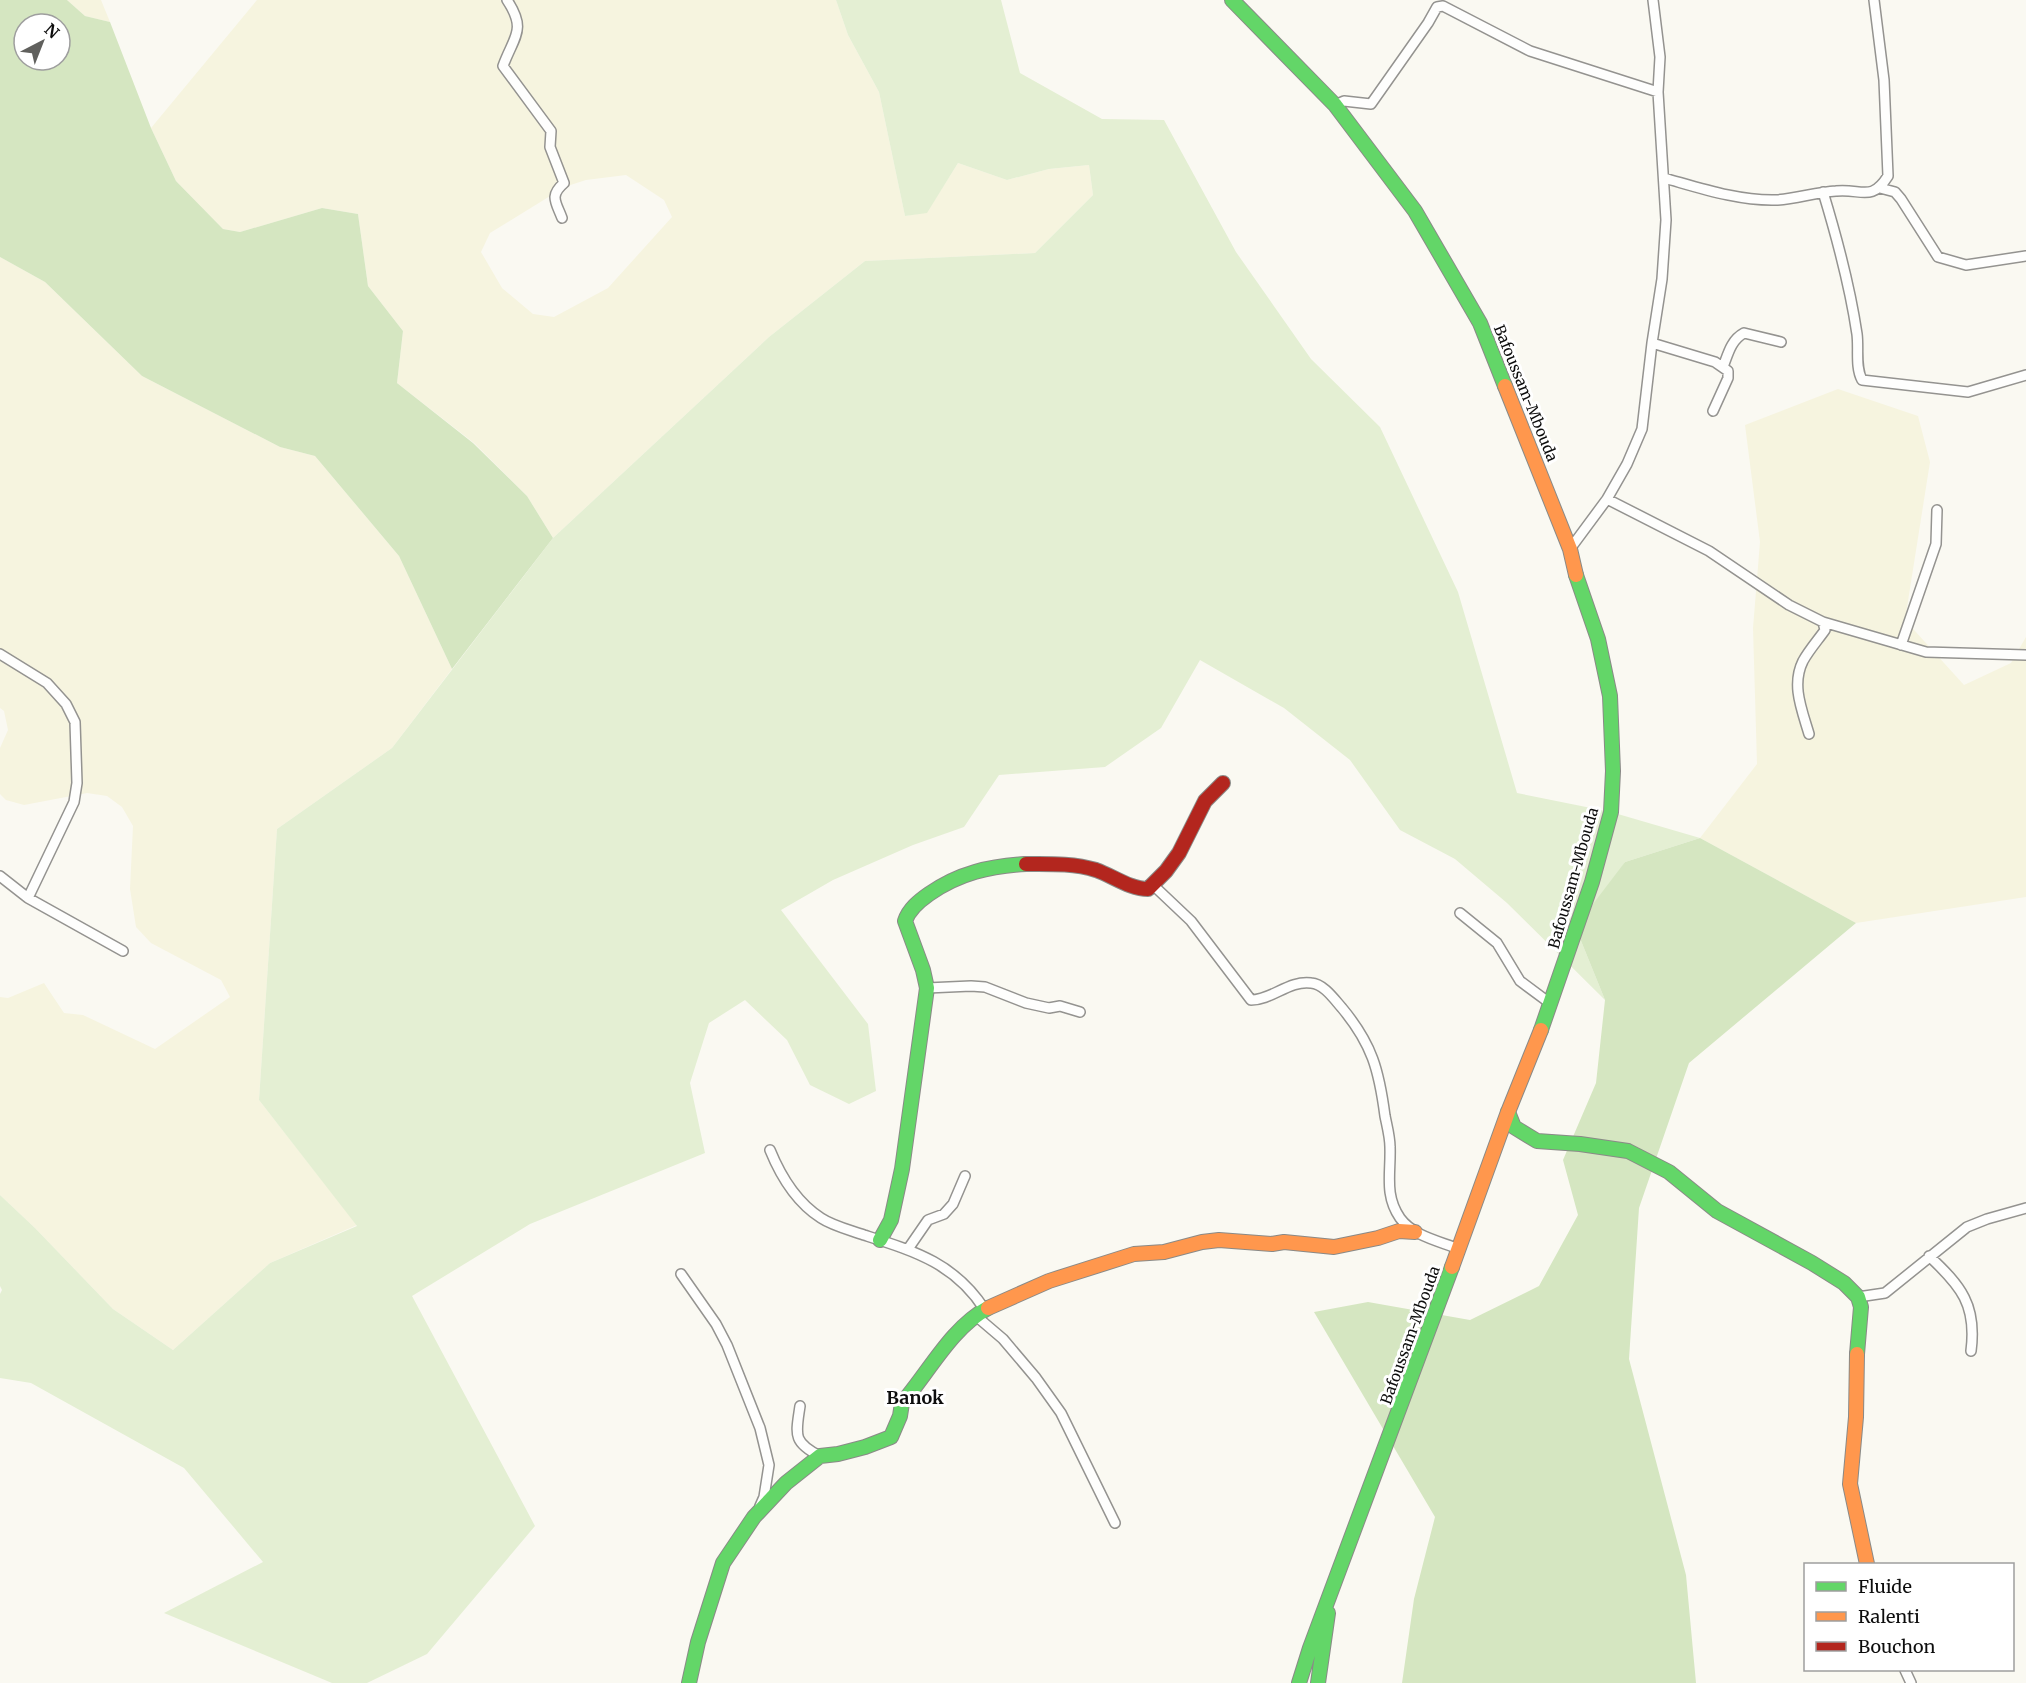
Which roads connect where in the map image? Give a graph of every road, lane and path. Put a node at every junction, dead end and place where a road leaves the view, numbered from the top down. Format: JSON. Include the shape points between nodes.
{"nodes":[{"id":1,"x":507,"y":0,"type":"edge"},
{"id":2,"x":1232,"y":0,"type":"edge"},
{"id":3,"x":1653,"y":0,"type":"edge"},
{"id":4,"x":1874,"y":0,"type":"edge"},
{"id":5,"x":1658,"y":92,"type":"junction"},
{"id":6,"x":1335,"y":105,"type":"junction"},
{"id":7,"x":1664,"y":178,"type":"junction"},
{"id":8,"x":1880,"y":188,"type":"junction"},
{"id":9,"x":1823,"y":192,"type":"junction"},
{"id":10,"x":562,"y":218,"type":"dead end"},
{"id":11,"x":2026,"y":256,"type":"edge"},
{"id":12,"x":1781,"y":342,"type":"dead end"},
{"id":13,"x":1652,"y":343,"type":"junction"},
{"id":14,"x":1723,"y":367,"type":"junction"},
{"id":15,"x":2026,"y":375,"type":"edge"},
{"id":16,"x":1713,"y":411,"type":"dead end"},
{"id":17,"x":1607,"y":499,"type":"junction"},
{"id":18,"x":1937,"y":510,"type":"dead end"},
{"id":19,"x":1570,"y":549,"type":"junction"},
{"id":20,"x":1823,"y":622,"type":"junction"},
{"id":21,"x":1901,"y":645,"type":"junction"},
{"id":22,"x":0,"y":654,"type":"edge"},
{"id":23,"x":2026,"y":655,"type":"edge"},
{"id":24,"x":1809,"y":734,"type":"dead end"},
{"id":25,"x":1223,"y":783,"type":"dead end"},
{"id":26,"x":0,"y":876,"type":"edge"},
{"id":27,"x":1153,"y":885,"type":"junction"},
{"id":28,"x":28,"y":898,"type":"junction"},
{"id":29,"x":1460,"y":913,"type":"dead end"},
{"id":30,"x":123,"y":951,"type":"dead end"},
{"id":31,"x":927,"y":988,"type":"junction"},
{"id":32,"x":1551,"y":1004,"type":"junction"},
{"id":33,"x":1080,"y":1012,"type":"dead end"},
{"id":34,"x":1508,"y":1112,"type":"junction"},
{"id":35,"x":770,"y":1150,"type":"dead end"},
{"id":36,"x":964,"y":1176,"type":"dead end"},
{"id":37,"x":2026,"y":1208,"type":"edge"},
{"id":38,"x":1415,"y":1232,"type":"junction"},
{"id":39,"x":880,"y":1240,"type":"junction"},
{"id":40,"x":1459,"y":1248,"type":"junction"},
{"id":41,"x":909,"y":1249,"type":"junction"},
{"id":42,"x":1929,"y":1256,"type":"junction"},
{"id":43,"x":681,"y":1274,"type":"dead end"},
{"id":44,"x":1858,"y":1297,"type":"junction"},
{"id":45,"x":981,"y":1313,"type":"junction"},
{"id":46,"x":1971,"y":1351,"type":"dead end"},
{"id":47,"x":800,"y":1406,"type":"dead end"},
{"id":48,"x":820,"y":1456,"type":"junction"},
{"id":49,"x":757,"y":1514,"type":"junction"},
{"id":50,"x":1115,"y":1523,"type":"dead end"},
{"id":51,"x":1867,"y":1563,"type":"edge"},
{"id":52,"x":1331,"y":1596,"type":"junction"},
{"id":53,"x":689,"y":1683,"type":"edge"},
{"id":54,"x":1299,"y":1683,"type":"edge"},
{"id":55,"x":1318,"y":1683,"type":"edge"}],
"edges":[{"from":1,"to":10,"type":"street","via":[[517,14],[518,30],[503,66],[551,131],[550,147],[564,183],[555,193]]},
{"from":2,"to":6,"type":"main road","name":"Bafoussam-Mbouda"},
{"from":3,"to":5,"type":"street","via":[[1660,57]]},
{"from":4,"to":8,"type":"street","via":[[1884,80],[1888,176]]},
{"from":5,"to":6,"type":"street","via":[[1530,51],[1443,6],[1437,7],[1371,104],[1344,101]]},
{"from":5,"to":7,"type":"street"},
{"from":6,"to":19,"type":"main road","name":"Bafoussam-Mbouda","via":[[1414,211],[1480,323]]},
{"from":7,"to":9,"type":"street","via":[[1752,199],[1778,200]]},
{"from":7,"to":13,"type":"street","via":[[1662,279]]},
{"from":8,"to":9,"type":"street","via":[[1868,193]]},
{"from":8,"to":11,"type":"street","via":[[1895,192],[1901,199],[1938,257],[1966,265]]},
{"from":9,"to":15,"type":"street","via":[[1848,287],[1862,380],[1968,393]]},
{"from":12,"to":14,"type":"street","via":[[1744,333],[1731,346]]},
{"from":13,"to":14,"type":"street"},
{"from":13,"to":17,"type":"street","via":[[1642,429]]},
{"from":14,"to":16,"type":"street","via":[[1728,378]]},
{"from":17,"to":19,"type":"street"},
{"from":17,"to":20,"type":"street","via":[[1709,551],[1789,605]]},
{"from":18,"to":21,"type":"street","via":[[1936,544]]},
{"from":19,"to":32,"type":"main road","name":"Bafoussam-Mbouda","via":[[1598,639],[1610,696],[1611,812]]},
{"from":20,"to":21,"type":"street"},
{"from":20,"to":24,"type":"street","via":[[1826,630],[1803,661],[1797,679],[1798,698]]},
{"from":21,"to":23,"type":"street","via":[[1926,652]]},
{"from":22,"to":28,"type":"street","via":[[47,683],[75,722],[74,802]]},
{"from":25,"to":27,"type":"main road","via":[[1205,801],[1179,853]]},
{"from":26,"to":28,"type":"street"},
{"from":27,"to":31,"type":"main road","via":[[1139,889],[1084,867],[1065,865],[1001,864],[964,873],[928,894],[906,916]]},
{"from":27,"to":38,"type":"street","via":[[1191,921],[1251,1000],[1313,983],[1323,988],[1355,1025],[1371,1051],[1380,1078],[1390,1146],[1389,1193],[1401,1220]]},
{"from":28,"to":30,"type":"street"},
{"from":29,"to":32,"type":"street","via":[[1497,943],[1520,981]]},
{"from":31,"to":33,"type":"street","via":[[985,987],[1026,1003]]},
{"from":31,"to":39,"type":"main road","via":[[902,1169],[891,1220]]},
{"from":32,"to":34,"type":"main road","name":"Bafoussam-Mbouda"},
{"from":34,"to":40,"type":"main road","name":"Bafoussam-Mbouda"},
{"from":34,"to":44,"type":"main road","via":[[1514,1127],[1537,1141],[1628,1150],[1669,1172],[1717,1211],[1844,1283]]},
{"from":35,"to":39,"type":"street","via":[[779,1173],[797,1197],[822,1219]]},
{"from":36,"to":41,"type":"street","via":[[953,1204],[944,1214],[928,1220]]},
{"from":37,"to":42,"type":"street","via":[[1977,1222]]},
{"from":38,"to":40,"type":"street"},
{"from":38,"to":45,"type":"main road","via":[[1400,1231],[1334,1247],[1219,1240],[1134,1254],[1049,1281]]},
{"from":39,"to":41,"type":"street"},
{"from":40,"to":52,"type":"main road","name":"Bafoussam-Mbouda"},
{"from":41,"to":45,"type":"street","via":[[966,1285]]},
{"from":42,"to":44,"type":"street","via":[[1884,1293]]},
{"from":42,"to":46,"type":"street","via":[[1961,1290],[1974,1333]]},
{"from":43,"to":49,"type":"street","via":[[727,1345],[760,1428],[769,1465]]},
{"from":44,"to":51,"type":"main road","via":[[1861,1307],[1850,1484]]},
{"from":45,"to":48,"type":"main road","via":[[949,1341],[902,1403],[891,1437]]},
{"from":45,"to":50,"type":"street","via":[[1061,1413]]},
{"from":47,"to":48,"type":"street","via":[[796,1432],[800,1444]]},
{"from":48,"to":49,"type":"main road","via":[[786,1483]]},
{"from":49,"to":53,"type":"main road","via":[[723,1563]]},
{"from":52,"to":54,"type":"main road","name":"Bafoussam-Mbouda"},
{"from":52,"to":55,"type":"main road"}]}
